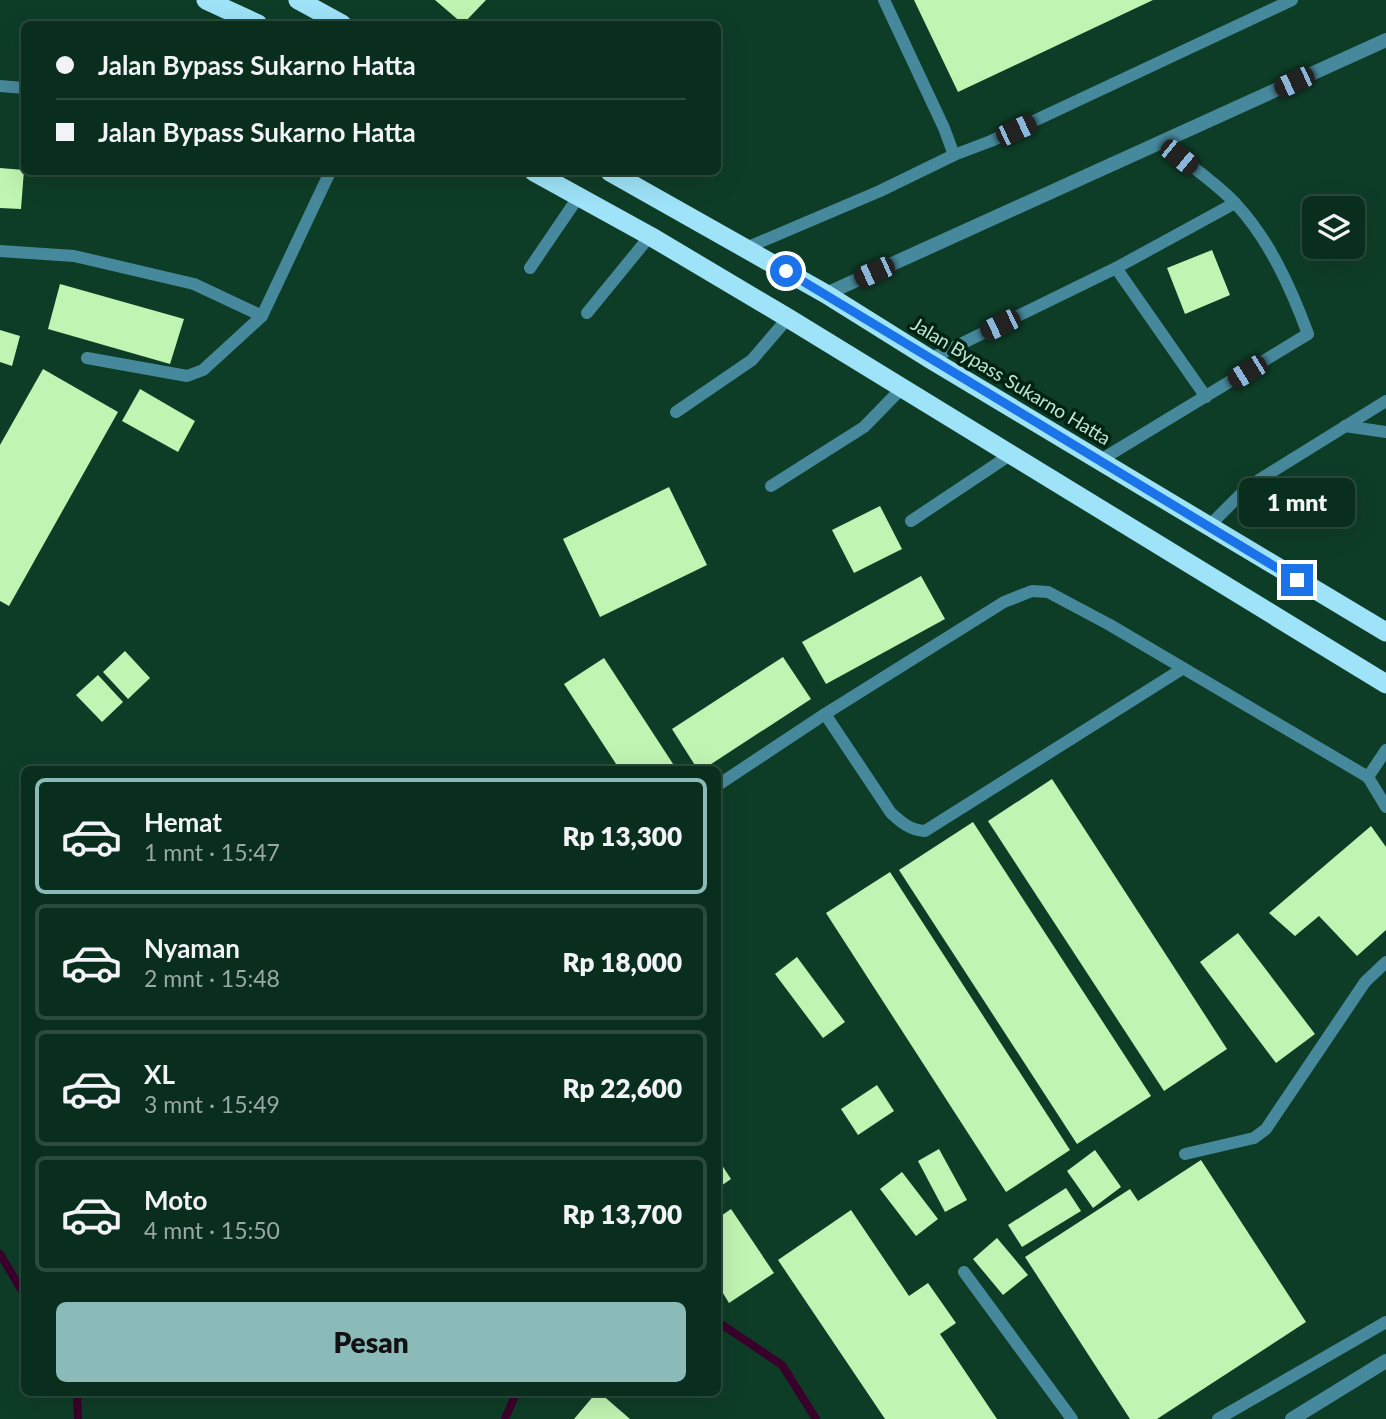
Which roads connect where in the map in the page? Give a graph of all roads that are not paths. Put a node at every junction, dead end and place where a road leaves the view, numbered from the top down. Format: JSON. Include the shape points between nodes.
{"nodes":[{"id":1,"x":206,"y":0,"type":"edge"},
{"id":2,"x":298,"y":0,"type":"edge"},
{"id":3,"x":884,"y":0,"type":"edge"},
{"id":4,"x":1292,"y":0,"type":"edge"},
{"id":5,"x":252,"y":21,"type":"edge"},
{"id":6,"x":336,"y":21,"type":"edge"},
{"id":7,"x":1386,"y":40,"type":"edge"},
{"id":8,"x":0,"y":86,"type":"edge"},
{"id":9,"x":21,"y":88,"type":"edge"},
{"id":10,"x":1160,"y":142,"type":"junction"},
{"id":11,"x":954,"y":155,"type":"junction"},
{"id":12,"x":329,"y":175,"type":"edge"},
{"id":13,"x":540,"y":175,"type":"edge"},
{"id":14,"x":615,"y":175,"type":"edge"},
{"id":15,"x":579,"y":196,"type":"junction"},
{"id":16,"x":1234,"y":203,"type":"junction"},
{"id":17,"x":650,"y":236,"type":"junction"},
{"id":18,"x":746,"y":248,"type":"junction"},
{"id":19,"x":0,"y":251,"type":"edge"},
{"id":20,"x":530,"y":268,"type":"dead end"},
{"id":21,"x":1116,"y":268,"type":"junction"},
{"id":22,"x":826,"y":294,"type":"junction"},
{"id":23,"x":587,"y":313,"type":"dead end"},
{"id":24,"x":262,"y":316,"type":"junction"},
{"id":25,"x":788,"y":318,"type":"junction"},
{"id":26,"x":87,"y":358,"type":"dead end"},
{"id":27,"x":930,"y":359,"type":"junction"},
{"id":28,"x":902,"y":388,"type":"junction"},
{"id":29,"x":1206,"y":397,"type":"junction"},
{"id":30,"x":1386,"y":401,"type":"edge"},
{"id":31,"x":676,"y":412,"type":"dead end"},
{"id":32,"x":1345,"y":426,"type":"junction"},
{"id":33,"x":1386,"y":432,"type":"edge"},
{"id":34,"x":1010,"y":455,"type":"junction"},
{"id":35,"x":1099,"y":461,"type":"junction"},
{"id":36,"x":771,"y":486,"type":"dead end"},
{"id":37,"x":911,"y":522,"type":"dead end"},
{"id":38,"x":1208,"y":527,"type":"junction"},
{"id":39,"x":1386,"y":632,"type":"edge"},
{"id":40,"x":1182,"y":669,"type":"junction"},
{"id":41,"x":1386,"y":684,"type":"edge"},
{"id":42,"x":825,"y":714,"type":"junction"},
{"id":43,"x":1386,"y":750,"type":"edge"},
{"id":44,"x":1368,"y":777,"type":"junction"},
{"id":45,"x":721,"y":783,"type":"edge"},
{"id":46,"x":1386,"y":807,"type":"edge"},
{"id":47,"x":1386,"y":962,"type":"edge"},
{"id":48,"x":1185,"y":1154,"type":"dead end"},
{"id":49,"x":964,"y":1272,"type":"dead end"},
{"id":50,"x":1386,"y":1322,"type":"edge"},
{"id":51,"x":1386,"y":1361,"type":"edge"},
{"id":52,"x":1072,"y":1419,"type":"edge"},
{"id":53,"x":1218,"y":1419,"type":"edge"},
{"id":54,"x":1292,"y":1419,"type":"edge"}],
"edges":[{"from":1,"to":5,"type":"highway"},
{"from":2,"to":6,"type":"highway"},
{"from":3,"to":11,"type":"lane"},
{"from":4,"to":11,"type":"lane"},
{"from":7,"to":10,"type":"street"},
{"from":8,"to":9,"type":"lane"},
{"from":10,"to":16,"type":"lane"},
{"from":10,"to":22,"type":"street"},
{"from":11,"to":18,"type":"lane"},
{"from":12,"to":24,"type":"lane"},
{"from":13,"to":15,"type":"highway"},
{"from":14,"to":18,"type":"highway","name":"Jalan Bypass Sukarno Hatta"},
{"from":15,"to":17,"type":"highway"},
{"from":15,"to":20,"type":"lane"},
{"from":16,"to":21,"type":"lane"},
{"from":16,"to":29,"type":"lane","via":[[1273,257],[1308,334]]},
{"from":17,"to":23,"type":"lane"},
{"from":17,"to":25,"type":"highway"},
{"from":18,"to":22,"type":"highway","name":"Jalan Bypass Sukarno Hatta"},
{"from":19,"to":24,"type":"lane","via":[[74,256],[194,285]]},
{"from":21,"to":27,"type":"lane"},
{"from":21,"to":29,"type":"lane"},
{"from":22,"to":27,"type":"highway","name":"Jalan Bypass Sukarno Hatta"},
{"from":24,"to":26,"type":"lane","via":[[203,370],[187,376]]},
{"from":25,"to":28,"type":"highway"},
{"from":25,"to":31,"type":"lane","via":[[752,360]]},
{"from":27,"to":35,"type":"highway","name":"Jalan Bypass Sukarno Hatta"},
{"from":28,"to":34,"type":"highway"},
{"from":28,"to":36,"type":"lane","via":[[864,427]]},
{"from":29,"to":35,"type":"lane"},
{"from":30,"to":32,"type":"lane"},
{"from":32,"to":33,"type":"lane"},
{"from":32,"to":38,"type":"lane","via":[[1249,486]]},
{"from":34,"to":37,"type":"lane"},
{"from":34,"to":41,"type":"highway"},
{"from":35,"to":38,"type":"highway","name":"Jalan Bypass Sukarno Hatta"},
{"from":38,"to":39,"type":"highway","name":"Jalan Bypass Sukarno Hatta"},
{"from":40,"to":42,"type":"lane","via":[[1048,592],[1032,591],[1004,602]]},
{"from":40,"to":42,"type":"lane","via":[[925,831],[904,825],[891,813]]},
{"from":40,"to":44,"type":"lane"},
{"from":42,"to":45,"type":"lane"},
{"from":43,"to":44,"type":"lane"},
{"from":44,"to":46,"type":"lane"},
{"from":47,"to":48,"type":"lane","via":[[1365,982],[1266,1129],[1254,1138]]},
{"from":49,"to":52,"type":"lane"},
{"from":50,"to":53,"type":"lane"},
{"from":51,"to":54,"type":"street"}]}
